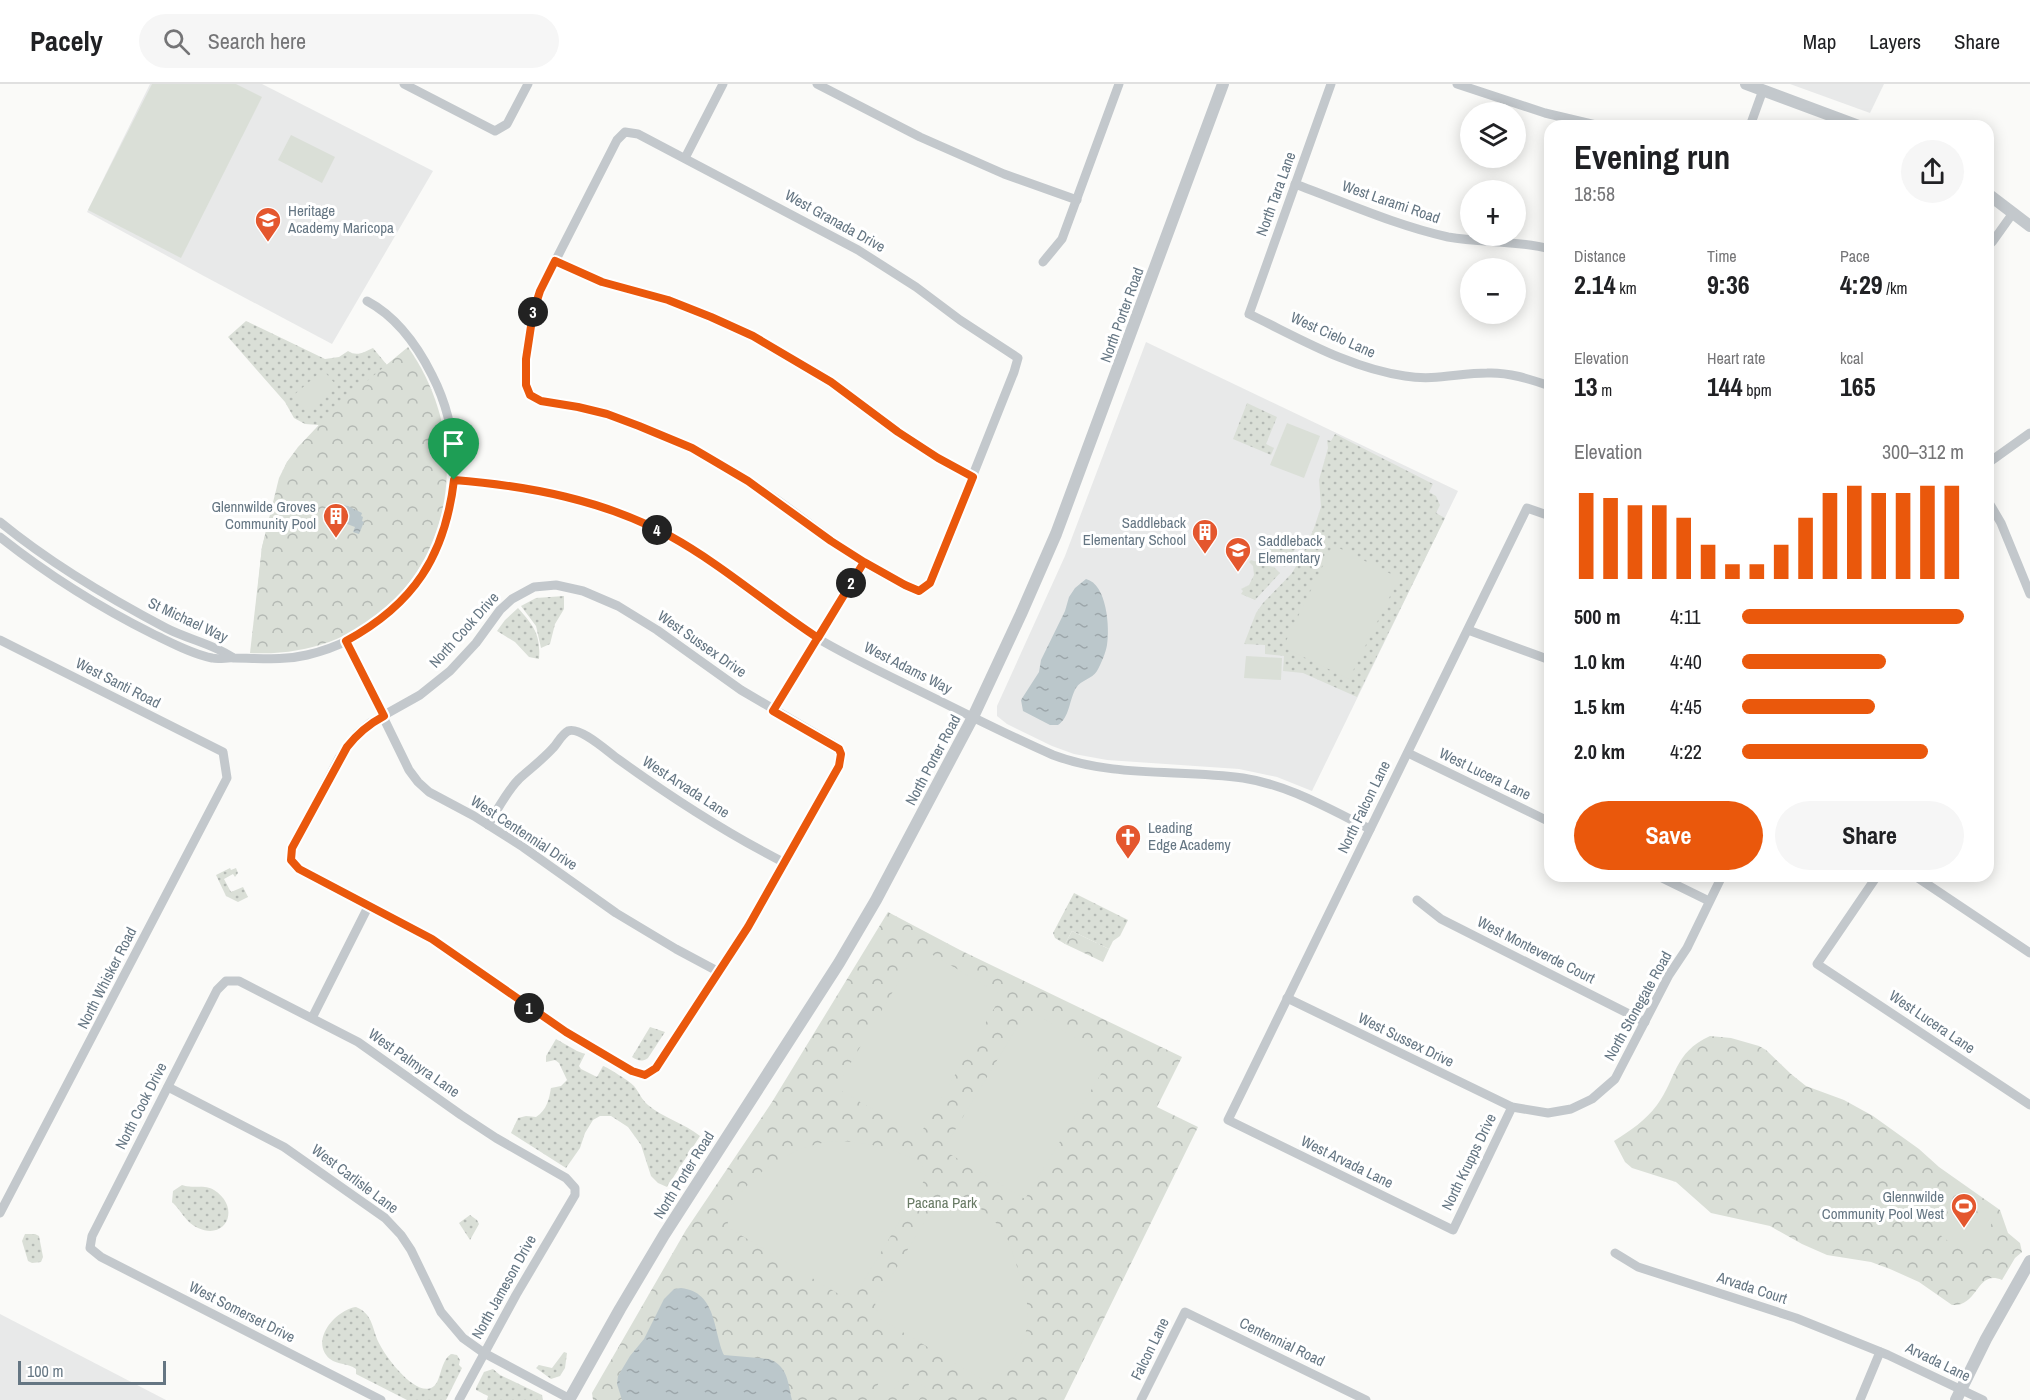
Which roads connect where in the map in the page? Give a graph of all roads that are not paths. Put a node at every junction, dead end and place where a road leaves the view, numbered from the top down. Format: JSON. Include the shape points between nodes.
{"nodes":[{"id":1,"x":404,"y":84,"type":"edge"},
{"id":2,"x":528,"y":84,"type":"edge"},
{"id":3,"x":723,"y":84,"type":"edge"},
{"id":4,"x":817,"y":84,"type":"edge"},
{"id":5,"x":1119,"y":84,"type":"edge"},
{"id":6,"x":1223,"y":84,"type":"edge"},
{"id":7,"x":1331,"y":84,"type":"edge"},
{"id":8,"x":1457,"y":84,"type":"edge"},
{"id":9,"x":1746,"y":84,"type":"edge"},
{"id":10,"x":1763,"y":90,"type":"junction"},
{"id":11,"x":1575,"y":120,"type":"edge"},
{"id":12,"x":1752,"y":120,"type":"edge"},
{"id":13,"x":1842,"y":120,"type":"edge"},
{"id":14,"x":685,"y":158,"type":"junction"},
{"id":15,"x":1295,"y":184,"type":"junction"},
{"id":16,"x":1994,"y":199,"type":"edge"},
{"id":17,"x":1077,"y":201,"type":"junction"},
{"id":18,"x":2013,"y":213,"type":"junction"},
{"id":19,"x":2030,"y":226,"type":"edge"},
{"id":20,"x":1994,"y":240,"type":"edge"},
{"id":21,"x":1544,"y":248,"type":"edge"},
{"id":22,"x":555,"y":261,"type":"junction"},
{"id":23,"x":1043,"y":262,"type":"dead end"},
{"id":24,"x":367,"y":301,"type":"dead end"},
{"id":25,"x":1249,"y":314,"type":"joint"},
{"id":26,"x":1544,"y":384,"type":"edge"},
{"id":27,"x":2030,"y":434,"type":"edge"},
{"id":28,"x":1994,"y":459,"type":"edge"},
{"id":29,"x":973,"y":477,"type":"junction"},
{"id":30,"x":454,"y":480,"type":"junction"},
{"id":31,"x":1994,"y":511,"type":"edge"},
{"id":32,"x":1544,"y":514,"type":"edge"},
{"id":33,"x":0,"y":522,"type":"edge"},
{"id":34,"x":0,"y":537,"type":"edge"},
{"id":35,"x":864,"y":562,"type":"junction"},
{"id":36,"x":534,"y":587,"type":"joint"},
{"id":37,"x":2030,"y":594,"type":"edge"},
{"id":38,"x":1468,"y":630,"type":"junction"},
{"id":39,"x":818,"y":638,"type":"junction"},
{"id":40,"x":0,"y":640,"type":"edge"},
{"id":41,"x":346,"y":641,"type":"junction"},
{"id":42,"x":232,"y":657,"type":"junction"},
{"id":43,"x":1544,"y":658,"type":"edge"},
{"id":44,"x":773,"y":711,"type":"junction"},
{"id":45,"x":384,"y":716,"type":"junction"},
{"id":46,"x":973,"y":717,"type":"junction"},
{"id":47,"x":223,"y":752,"type":"joint"},
{"id":48,"x":1408,"y":753,"type":"junction"},
{"id":49,"x":1544,"y":819,"type":"edge"},
{"id":50,"x":488,"y":825,"type":"junction"},
{"id":51,"x":1370,"y":829,"type":"junction"},
{"id":52,"x":785,"y":863,"type":"junction"},
{"id":53,"x":1670,"y":882,"type":"edge"},
{"id":54,"x":1719,"y":882,"type":"edge"},
{"id":55,"x":1873,"y":882,"type":"edge"},
{"id":56,"x":1924,"y":882,"type":"edge"},
{"id":57,"x":1417,"y":900,"type":"dead end"},
{"id":58,"x":1710,"y":901,"type":"junction"},
{"id":59,"x":369,"y":905,"type":"junction"},
{"id":60,"x":2030,"y":953,"type":"edge"},
{"id":61,"x":719,"y":972,"type":"junction"},
{"id":62,"x":226,"y":981,"type":"joint"},
{"id":63,"x":1287,"y":998,"type":"junction"},
{"id":64,"x":312,"y":1018,"type":"junction"},
{"id":65,"x":1645,"y":1022,"type":"junction"},
{"id":66,"x":168,"y":1087,"type":"junction"},
{"id":67,"x":2030,"y":1106,"type":"edge"},
{"id":68,"x":1512,"y":1107,"type":"junction"},
{"id":69,"x":1228,"y":1120,"type":"joint"},
{"id":70,"x":575,"y":1188,"type":"joint"},
{"id":71,"x":0,"y":1213,"type":"edge"},
{"id":72,"x":1453,"y":1230,"type":"joint"},
{"id":73,"x":90,"y":1248,"type":"joint"},
{"id":74,"x":1615,"y":1253,"type":"dead end"},
{"id":75,"x":2030,"y":1261,"type":"edge"},
{"id":76,"x":1185,"y":1312,"type":"joint"},
{"id":77,"x":1880,"y":1352,"type":"junction"},
{"id":78,"x":484,"y":1353,"type":"junction"},
{"id":79,"x":1959,"y":1395,"type":"edge"},
{"id":80,"x":381,"y":1400,"type":"edge"},
{"id":81,"x":459,"y":1400,"type":"edge"},
{"id":82,"x":570,"y":1400,"type":"edge"},
{"id":83,"x":1141,"y":1400,"type":"edge"},
{"id":84,"x":1366,"y":1400,"type":"edge"},
{"id":85,"x":1860,"y":1400,"type":"edge"},
{"id":86,"x":1983,"y":1400,"type":"edge"}],
"edges":[{"from":1,"to":2,"type":"street","via":[[495,131],[507,124]]},
{"from":3,"to":14,"type":"street"},
{"from":4,"to":17,"type":"street","via":[[930,141]]},
{"from":5,"to":17,"type":"street"},
{"from":6,"to":46,"type":"street","name":"North Porter Road","via":[[1056,534]]},
{"from":7,"to":15,"type":"street","name":"North Tara Lane"},
{"from":8,"to":11,"type":"street"},
{"from":9,"to":10,"type":"street"},
{"from":10,"to":12,"type":"street"},
{"from":10,"to":13,"type":"street"},
{"from":14,"to":22,"type":"street","name":"West Granada Drive","via":[[638,134],[625,132],[617,140]]},
{"from":14,"to":29,"type":"street","name":"West Granada Drive","via":[[850,245],[1018,358]]},
{"from":15,"to":21,"type":"street","name":"West Larami Road","via":[[1448,237]]},
{"from":15,"to":25,"type":"street","name":"North Tara Lane"},
{"from":16,"to":18,"type":"street"},
{"from":17,"to":23,"type":"street","via":[[1062,239]]},
{"from":18,"to":19,"type":"street"},
{"from":18,"to":20,"type":"street"},
{"from":22,"to":29,"type":"street","via":[[602,282],[668,300],[753,336]]},
{"from":22,"to":35,"type":"street","via":[[533,313],[526,359],[530,395],[541,401],[607,414],[692,448],[748,481]]},
{"from":24,"to":30,"type":"street","via":[[387,313],[426,362],[449,421]]},
{"from":25,"to":26,"type":"street","name":"West Cielo Lane","via":[[1341,358],[1385,373],[1432,378],[1488,373]]},
{"from":27,"to":28,"type":"street"},
{"from":29,"to":35,"type":"street","via":[[930,583],[919,591]]},
{"from":30,"to":39,"type":"street","name":"West Adams Way","via":[[550,492],[631,518],[705,558]]},
{"from":30,"to":41,"type":"street","via":[[441,540],[418,582],[385,616]]},
{"from":31,"to":37,"type":"street"},
{"from":32,"to":38,"type":"street","name":"North Falcon Lane","via":[[1527,508]]},
{"from":33,"to":42,"type":"street","name":"St Michael Way","via":[[110,598],[169,630]]},
{"from":34,"to":42,"type":"street","name":"St Michael Way","via":[[61,582],[137,626],[212,658]]},
{"from":35,"to":39,"type":"street"},
{"from":36,"to":44,"type":"street","name":"West Sussex Drive","via":[[556,585],[583,591],[618,606]]},
{"from":36,"to":45,"type":"street","name":"North Cook Drive","via":[[500,610],[450,671]]},
{"from":38,"to":43,"type":"street"},
{"from":38,"to":48,"type":"street","name":"North Falcon Lane"},
{"from":39,"to":44,"type":"street"},
{"from":39,"to":46,"type":"street","name":"West Adams Way"},
{"from":40,"to":47,"type":"street","name":"West Santi Road"},
{"from":41,"to":42,"type":"street","via":[[287,658]]},
{"from":41,"to":45,"type":"street","name":"West Centennial Drive"},
{"from":44,"to":52,"type":"street","name":"West Sussex Drive","via":[[833,744],[841,754],[839,766]]},
{"from":45,"to":50,"type":"street","name":"West Centennial Drive","via":[[418,782]]},
{"from":45,"to":59,"type":"street","name":"North Cook Drive","via":[[370,723],[347,747],[292,848],[291,860],[299,869]]},
{"from":46,"to":51,"type":"street","name":"West Adams Way","via":[[1070,762],[1261,782],[1301,795]]},
{"from":46,"to":82,"type":"street","name":"North Porter Road","via":[[840,963],[664,1234]]},
{"from":47,"to":71,"type":"street","name":"North Whisker Road","via":[[227,778]]},
{"from":48,"to":49,"type":"street","name":"West Lucera Lane"},
{"from":48,"to":51,"type":"street","name":"North Falcon Lane"},
{"from":50,"to":52,"type":"street","name":"West Arvada Lane","via":[[519,779],[563,735],[574,730],[698,814]]},
{"from":50,"to":61,"type":"street","name":"West Centennial Drive","via":[[616,913]]},
{"from":51,"to":63,"type":"street","name":"North Falcon Lane"},
{"from":52,"to":61,"type":"street"},
{"from":53,"to":58,"type":"street"},
{"from":54,"to":58,"type":"street","name":"North Stonegate Road"},
{"from":55,"to":67,"type":"street","name":"West Lucera Lane","via":[[1818,964]]},
{"from":56,"to":60,"type":"street"},
{"from":57,"to":65,"type":"street","name":"West Monteverde Court","via":[[1441,919]]},
{"from":58,"to":65,"type":"street","name":"North Stonegate Road"},
{"from":59,"to":61,"type":"street","via":[[432,939],[566,1032],[645,1075],[656,1068]]},
{"from":59,"to":64,"type":"street"},
{"from":62,"to":64,"type":"street","name":"West Palmyra Lane","via":[[239,981]]},
{"from":62,"to":66,"type":"street","name":"North Cook Drive"},
{"from":63,"to":68,"type":"street","name":"West Sussex Drive"},
{"from":63,"to":69,"type":"street","name":"North Falcon Lane"},
{"from":64,"to":70,"type":"street","name":"West Palmyra Lane","via":[[358,1042],[496,1138],[566,1178]]},
{"from":65,"to":68,"type":"street","name":"North Stonegate Road","via":[[1615,1080],[1592,1099],[1571,1109],[1548,1113]]},
{"from":66,"to":73,"type":"street","name":"North Cook Drive","via":[[92,1236]]},
{"from":66,"to":78,"type":"street","name":"West Carlisle Lane","via":[[284,1147],[385,1218],[411,1250],[441,1312],[463,1338]]},
{"from":68,"to":72,"type":"street","name":"North Krupps Drive"},
{"from":69,"to":72,"type":"street","name":"West Arvada Lane"},
{"from":70,"to":78,"type":"street","name":"North Jameson Drive","via":[[575,1195]]},
{"from":73,"to":80,"type":"street","name":"West Somerset Drive"},
{"from":74,"to":77,"type":"street","name":"Arvada Court","via":[[1638,1267],[1797,1318]]},
{"from":75,"to":79,"type":"street"},
{"from":76,"to":83,"type":"street","name":"Falcon Lane"},
{"from":76,"to":84,"type":"street","name":"Centennial Road"},
{"from":77,"to":79,"type":"street","name":"Arvada Lane"},
{"from":77,"to":85,"type":"street"},
{"from":78,"to":81,"type":"street","name":"North Jameson Drive"},
{"from":78,"to":82,"type":"street","name":"West Carlisle Lane"},
{"from":79,"to":86,"type":"street","name":"Arvada Lane"}]}
